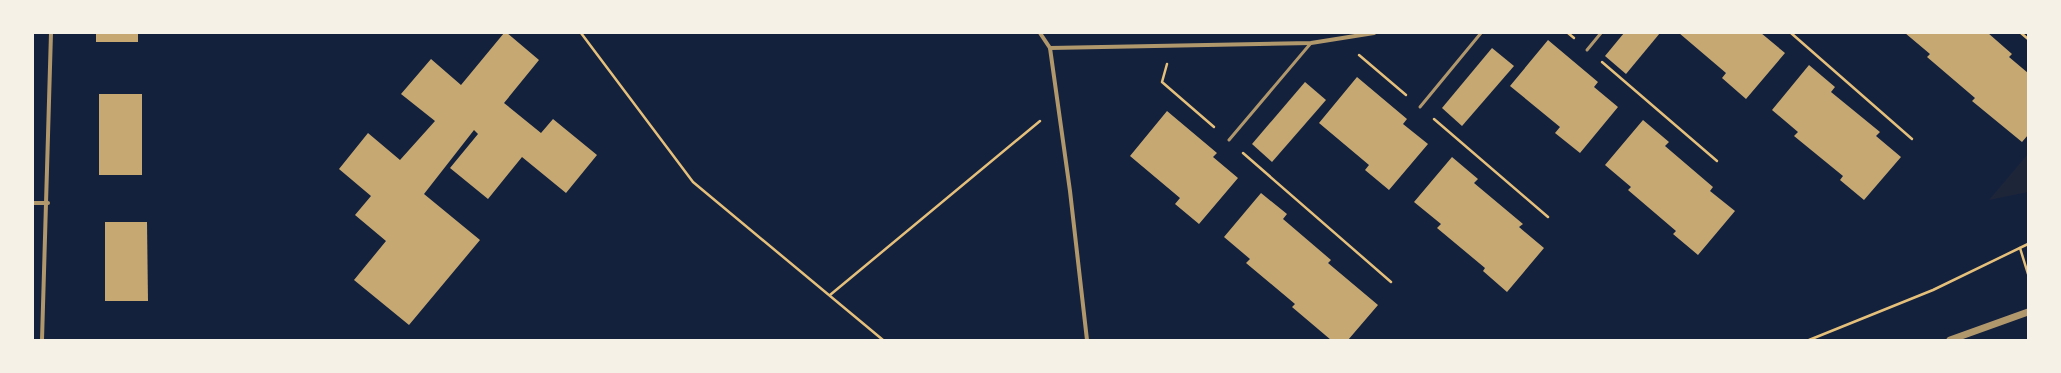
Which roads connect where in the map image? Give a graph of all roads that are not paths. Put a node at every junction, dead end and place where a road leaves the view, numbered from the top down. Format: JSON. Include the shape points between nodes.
{"nodes":[{"id":1,"x":51,"y":33,"type":"edge"},
{"id":2,"x":1040,"y":33,"type":"edge"},
{"id":3,"x":1374,"y":33,"type":"edge"},
{"id":4,"x":1481,"y":33,"type":"edge"},
{"id":5,"x":1601,"y":33,"type":"edge"},
{"id":6,"x":1312,"y":43,"type":"junction"},
{"id":7,"x":1050,"y":48,"type":"junction"},
{"id":8,"x":1587,"y":50,"type":"road end"},
{"id":9,"x":1420,"y":107,"type":"road end"},
{"id":10,"x":1229,"y":140,"type":"road end"},
{"id":11,"x":33,"y":203,"type":"edge"},
{"id":12,"x":48,"y":203,"type":"junction"},
{"id":13,"x":2028,"y":312,"type":"edge"},
{"id":14,"x":42,"y":340,"type":"edge"},
{"id":15,"x":1087,"y":340,"type":"edge"},
{"id":16,"x":1950,"y":340,"type":"edge"}],
"edges":[{"from":1,"to":12,"type":"street"},
{"from":2,"to":7,"type":"street"},
{"from":3,"to":6,"type":"street"},
{"from":4,"to":9,"type":"lane"},
{"from":5,"to":8,"type":"lane"},
{"from":6,"to":7,"type":"street"},
{"from":6,"to":10,"type":"lane"},
{"from":7,"to":15,"type":"street"},
{"from":11,"to":12,"type":"street"},
{"from":12,"to":14,"type":"street"},
{"from":13,"to":16,"type":"street"}]}
